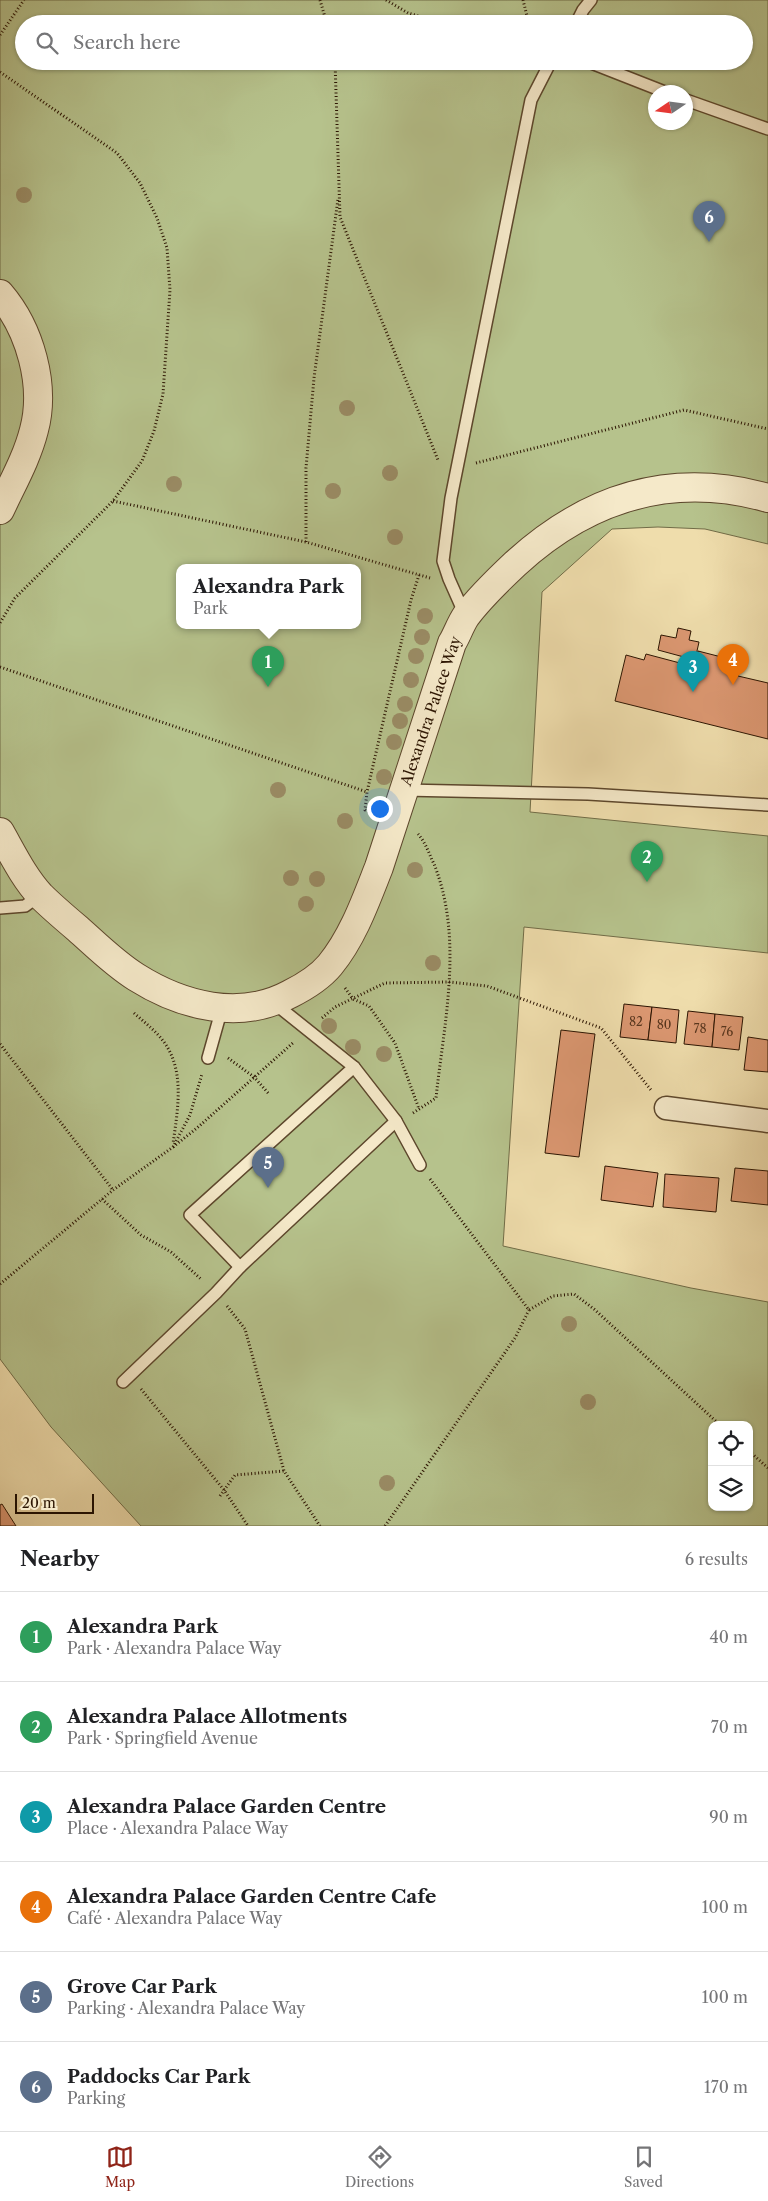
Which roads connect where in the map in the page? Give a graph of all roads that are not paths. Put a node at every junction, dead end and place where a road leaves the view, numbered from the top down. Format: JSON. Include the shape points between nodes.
{"nodes":[{"id":1,"x":591,"y":0,"type":"edge"},
{"id":2,"x":580,"y":15,"type":"edge"},
{"id":3,"x":546,"y":70,"type":"edge"},
{"id":4,"x":609,"y":70,"type":"edge"},
{"id":5,"x":648,"y":85,"type":"edge"},
{"id":6,"x":693,"y":102,"type":"edge"},
{"id":7,"x":768,"y":129,"type":"edge"},
{"id":8,"x":0,"y":294,"type":"edge"},
{"id":9,"x":768,"y":498,"type":"edge"},
{"id":10,"x":0,"y":510,"type":"edge"},
{"id":11,"x":466,"y":617,"type":"junction"},
{"id":12,"x":404,"y":790,"type":"junction"},
{"id":13,"x":768,"y":805,"type":"edge"},
{"id":14,"x":0,"y":832,"type":"edge"},
{"id":15,"x":40,"y":895,"type":"junction"},
{"id":16,"x":0,"y":908,"type":"edge"},
{"id":17,"x":274,"y":1003,"type":"junction"},
{"id":18,"x":222,"y":1008,"type":"junction"},
{"id":19,"x":208,"y":1058,"type":"road end"},
{"id":20,"x":354,"y":1067,"type":"junction"},
{"id":21,"x":666,"y":1108,"type":"road end"},
{"id":22,"x":396,"y":1121,"type":"junction"},
{"id":23,"x":768,"y":1121,"type":"edge"},
{"id":24,"x":420,"y":1166,"type":"road end"},
{"id":25,"x":240,"y":1267,"type":"junction"},
{"id":26,"x":126,"y":1378,"type":"road end"}],
"edges":[{"from":1,"to":2,"type":"lane"},
{"from":3,"to":11,"type":"lane","via":[[529,107],[451,498],[443,560]]},
{"from":4,"to":5,"type":"lane"},
{"from":6,"to":7,"type":"lane"},
{"from":8,"to":10,"type":"street","via":[[12,308],[29,345],[38,389],[35,429]]},
{"from":9,"to":11,"type":"street","name":"Alexandra Palace Way","via":[[748,492],[704,487],[668,488],[622,497],[582,514],[536,545],[495,583]]},
{"from":11,"to":12,"type":"street","name":"Alexandra Palace Way","via":[[452,644]]},
{"from":12,"to":13,"type":"lane","via":[[588,794]]},
{"from":12,"to":17,"type":"street","name":"Alexandra Palace Way","via":[[367,898],[349,936],[330,966],[303,987]]},
{"from":14,"to":15,"type":"street","name":"Alexandra Palace Way"},
{"from":15,"to":16,"type":"lane","via":[[25,906]]},
{"from":15,"to":18,"type":"street","name":"Alexandra Palace Way","via":[[134,976],[192,1002]]},
{"from":17,"to":18,"type":"street","name":"Alexandra Palace Way"},
{"from":17,"to":20,"type":"lane"},
{"from":18,"to":19,"type":"lane"},
{"from":20,"to":22,"type":"lane"},
{"from":20,"to":25,"type":"lane","via":[[190,1215]]},
{"from":21,"to":23,"type":"street"},
{"from":22,"to":24,"type":"lane"},
{"from":22,"to":25,"type":"lane"},
{"from":25,"to":26,"type":"lane","via":[[216,1294]]}]}
